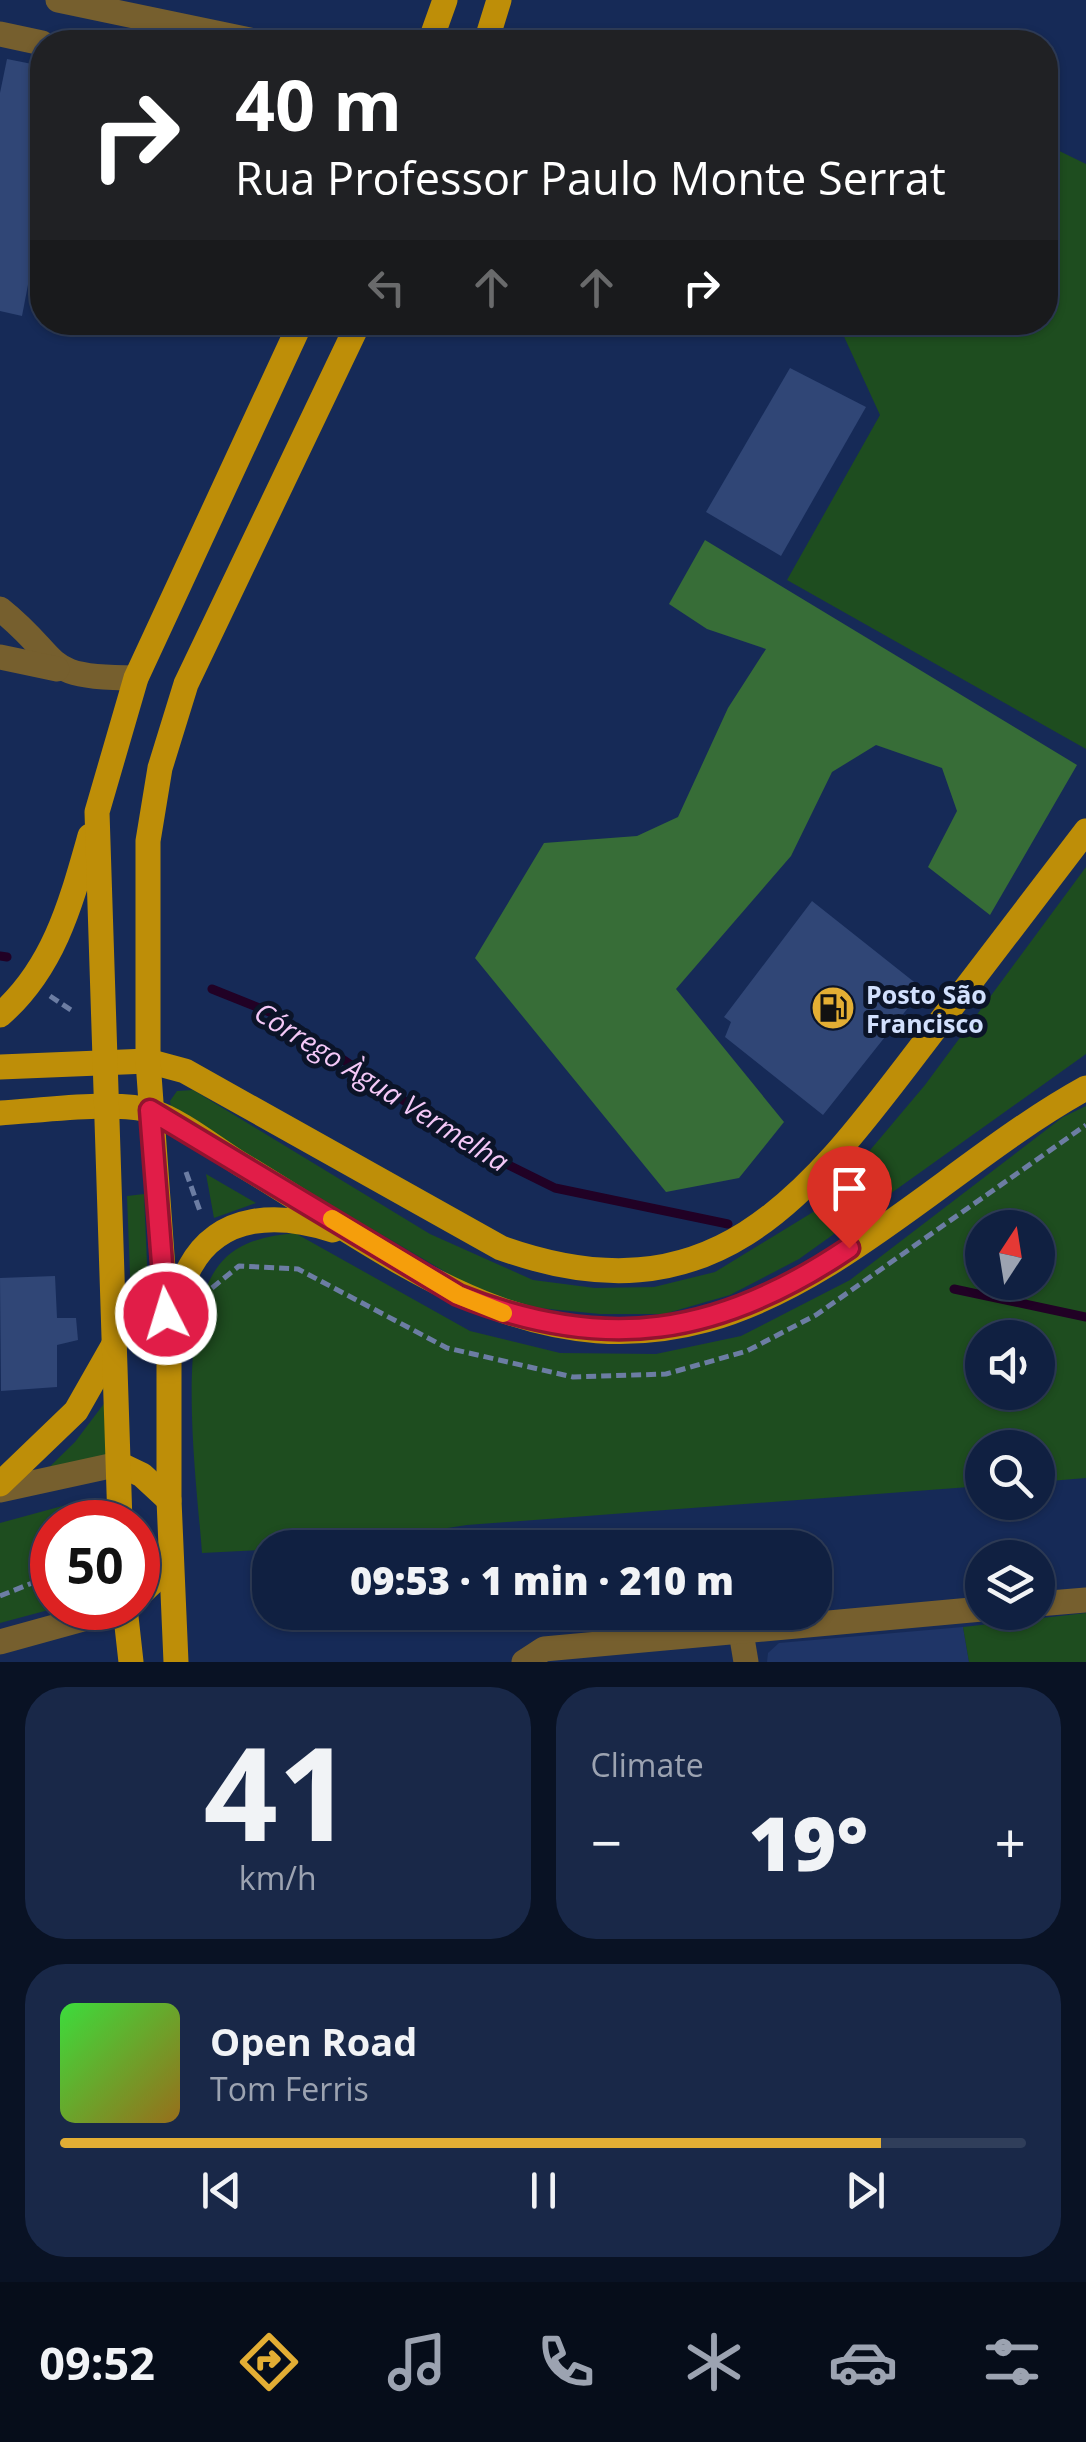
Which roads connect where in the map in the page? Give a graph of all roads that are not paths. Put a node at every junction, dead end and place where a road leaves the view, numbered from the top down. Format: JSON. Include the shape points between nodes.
{"nodes":[{"id":1,"x":58,"y":0,"type":"edge"},
{"id":2,"x":445,"y":0,"type":"edge"},
{"id":3,"x":499,"y":0,"type":"edge"},
{"id":4,"x":139,"y":30,"type":"edge"},
{"id":5,"x":434,"y":30,"type":"edge"},
{"id":6,"x":490,"y":30,"type":"edge"},
{"id":7,"x":0,"y":34,"type":"edge"},
{"id":8,"x":30,"y":40,"type":"edge"},
{"id":9,"x":295,"y":335,"type":"edge"},
{"id":10,"x":353,"y":335,"type":"edge"},
{"id":11,"x":0,"y":610,"type":"edge"},
{"id":12,"x":0,"y":658,"type":"edge"},
{"id":13,"x":57,"y":669,"type":"junction"},
{"id":14,"x":136,"y":678,"type":"junction"},
{"id":15,"x":97,"y":812,"type":"junction"},
{"id":16,"x":1086,"y":831,"type":"edge"},
{"id":17,"x":0,"y":1015,"type":"edge"},
{"id":18,"x":148,"y":1061,"type":"junction"},
{"id":19,"x":105,"y":1064,"type":"junction"},
{"id":20,"x":0,"y":1066,"type":"edge"},
{"id":21,"x":1086,"y":1088,"type":"edge"},
{"id":22,"x":106,"y":1109,"type":"junction"},
{"id":23,"x":150,"y":1110,"type":"junction"},
{"id":24,"x":0,"y":1114,"type":"edge"},
{"id":25,"x":374,"y":1243,"type":"junction"},
{"id":26,"x":115,"y":1342,"type":"junction"},
{"id":27,"x":169,"y":1352,"type":"junction"},
{"id":28,"x":119,"y":1464,"type":"junction"},
{"id":29,"x":0,"y":1487,"type":"edge"},
{"id":30,"x":120,"y":1500,"type":"edge"},
{"id":31,"x":169,"y":1500,"type":"junction"},
{"id":32,"x":171,"y":1565,"type":"junction"},
{"id":33,"x":160,"y":1575,"type":"edge"},
{"id":34,"x":1086,"y":1600,"type":"edge"},
{"id":35,"x":1055,"y":1603,"type":"edge"},
{"id":36,"x":965,"y":1611,"type":"edge"},
{"id":37,"x":44,"y":1630,"type":"edge"},
{"id":38,"x":127,"y":1630,"type":"edge"},
{"id":39,"x":741,"y":1632,"type":"junction"},
{"id":40,"x":0,"y":1642,"type":"edge"},
{"id":41,"x":131,"y":1662,"type":"edge"},
{"id":42,"x":176,"y":1662,"type":"edge"},
{"id":43,"x":524,"y":1662,"type":"edge"},
{"id":44,"x":746,"y":1662,"type":"edge"}],
"edges":[{"from":1,"to":4,"type":"street"},
{"from":2,"to":5,"type":"main road"},
{"from":3,"to":6,"type":"main road"},
{"from":7,"to":8,"type":"street"},
{"from":9,"to":14,"type":"main road"},
{"from":10,"to":18,"type":"main road","via":[[186,684],[160,768],[148,841]]},
{"from":11,"to":13,"type":"street"},
{"from":12,"to":13,"type":"street"},
{"from":13,"to":14,"type":"street","via":[[82,678]]},
{"from":14,"to":15,"type":"main road"},
{"from":15,"to":17,"type":"main road","via":[[66,923],[32,983]]},
{"from":15,"to":19,"type":"main road"},
{"from":16,"to":18,"type":"main road","via":[[846,1146],[755,1230],[694,1260],[647,1270],[555,1268],[501,1248],[209,1082]]},
{"from":18,"to":19,"type":"main road"},
{"from":18,"to":23,"type":"main road"},
{"from":19,"to":20,"type":"main road"},
{"from":19,"to":22,"type":"main road"},
{"from":21,"to":25,"type":"main road","via":[[800,1282],[709,1319],[653,1331],[554,1326],[458,1295]]},
{"from":22,"to":23,"type":"main road"},
{"from":22,"to":24,"type":"main road"},
{"from":22,"to":26,"type":"main road"},
{"from":23,"to":25,"type":"main road"},
{"from":23,"to":27,"type":"main road"},
{"from":25,"to":27,"type":"main road","via":[[280,1219],[255,1220],[210,1240],[188,1270]]},
{"from":26,"to":28,"type":"main road"},
{"from":26,"to":29,"type":"main road","via":[[76,1412]]},
{"from":27,"to":31,"type":"main road"},
{"from":28,"to":29,"type":"street"},
{"from":28,"to":30,"type":"main road"},
{"from":28,"to":31,"type":"main road","via":[[142,1474]]},
{"from":31,"to":32,"type":"main road"},
{"from":32,"to":33,"type":"main road"},
{"from":32,"to":42,"type":"main road"},
{"from":34,"to":35,"type":"street"},
{"from":36,"to":39,"type":"street"},
{"from":37,"to":40,"type":"street"},
{"from":38,"to":41,"type":"main road"},
{"from":39,"to":43,"type":"street","via":[[544,1649]]},
{"from":39,"to":44,"type":"street"}]}
